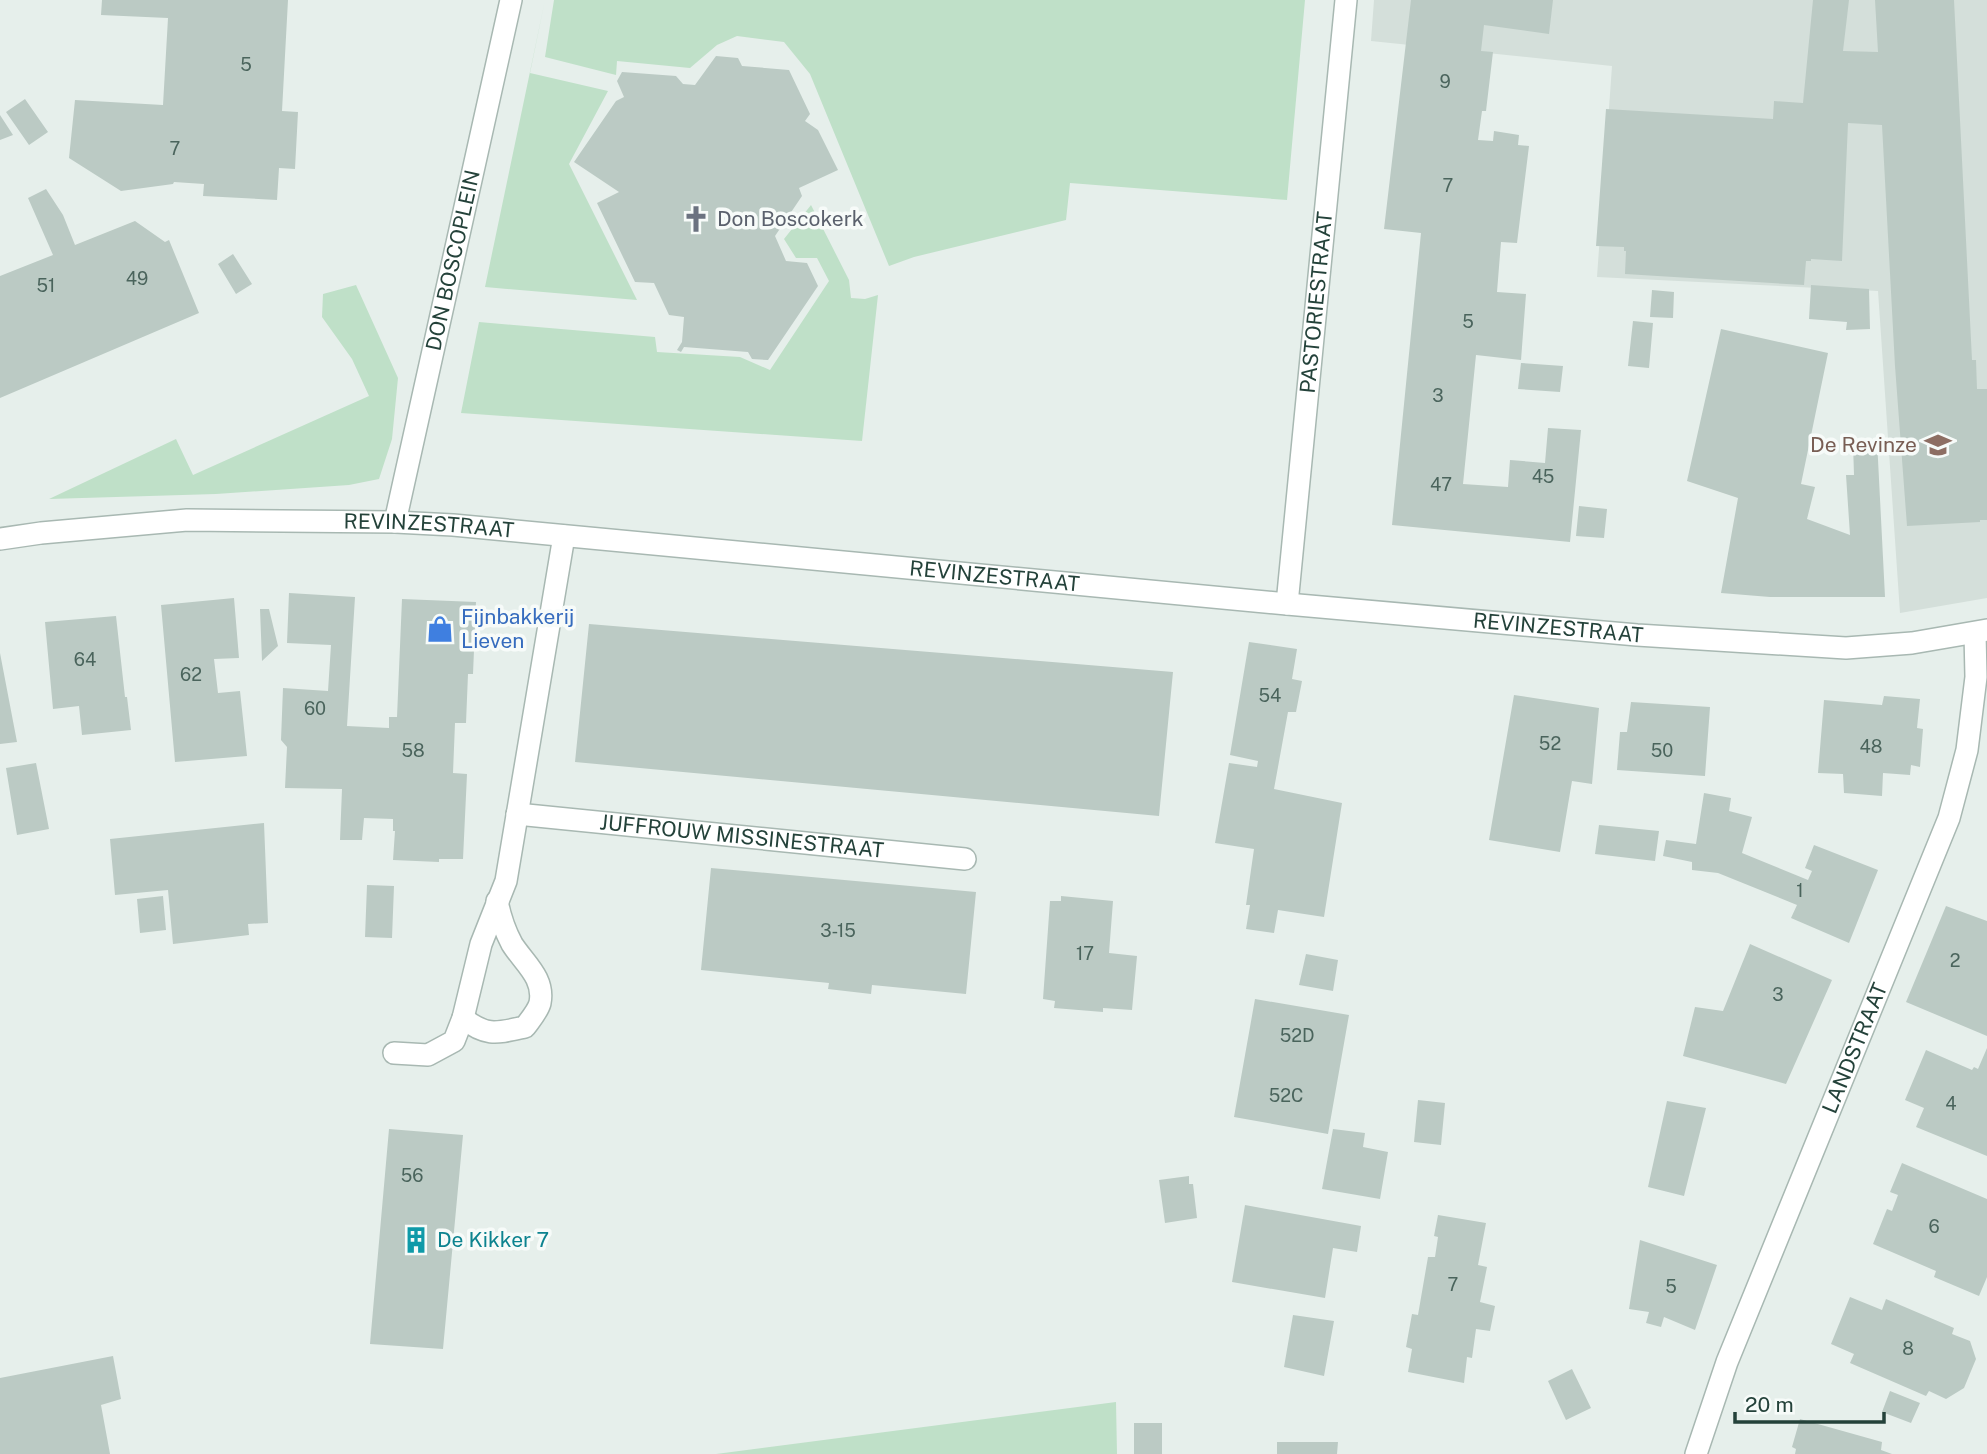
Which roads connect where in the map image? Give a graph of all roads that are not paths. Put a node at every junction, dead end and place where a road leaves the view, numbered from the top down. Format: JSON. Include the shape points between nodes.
{"nodes":[{"id":1,"x":511,"y":0,"type":"edge"},
{"id":2,"x":1346,"y":0,"type":"edge"},
{"id":3,"x":395,"y":522,"type":"junction"},
{"id":4,"x":564,"y":536,"type":"junction"},
{"id":5,"x":0,"y":539,"type":"edge"},
{"id":6,"x":1287,"y":604,"type":"junction"},
{"id":7,"x":1981,"y":631,"type":"edge"},
{"id":8,"x":517,"y":814,"type":"junction"},
{"id":9,"x":965,"y":859,"type":"dead end"},
{"id":10,"x":497,"y":901,"type":"junction"},
{"id":11,"x":463,"y":1018,"type":"junction"},
{"id":12,"x":394,"y":1053,"type":"dead end"},
{"id":13,"x":1696,"y":1454,"type":"edge"}],
"edges":[{"from":1,"to":3,"type":"street","name":"DON BOSCOPLEIN"},
{"from":2,"to":6,"type":"street","name":"PASTORIESTRAAT"},
{"from":3,"to":4,"type":"street","name":"REVINZESTRAAT"},
{"from":3,"to":5,"type":"street","name":"REVINZESTRAAT","via":[[187,520]]},
{"from":4,"to":6,"type":"street","name":"REVINZESTRAAT"},
{"from":4,"to":8,"type":"street"},
{"from":6,"to":7,"type":"street","name":"REVINZESTRAAT","via":[[1846,648]]},
{"from":7,"to":13,"type":"street","name":"LANDSTRAAT","via":[[1967,750],[1949,818],[1727,1362]]},
{"from":8,"to":9,"type":"street","name":"JUFFROUW MISSINESTRAAT"},
{"from":8,"to":10,"type":"street","via":[[506,881]]},
{"from":10,"to":11,"type":"street"},
{"from":10,"to":11,"type":"street","via":[[512,944],[540,985],[540,1005],[525,1027],[506,1031],[485,1032]]},
{"from":11,"to":12,"type":"street","via":[[454,1041],[428,1055]]}]}
